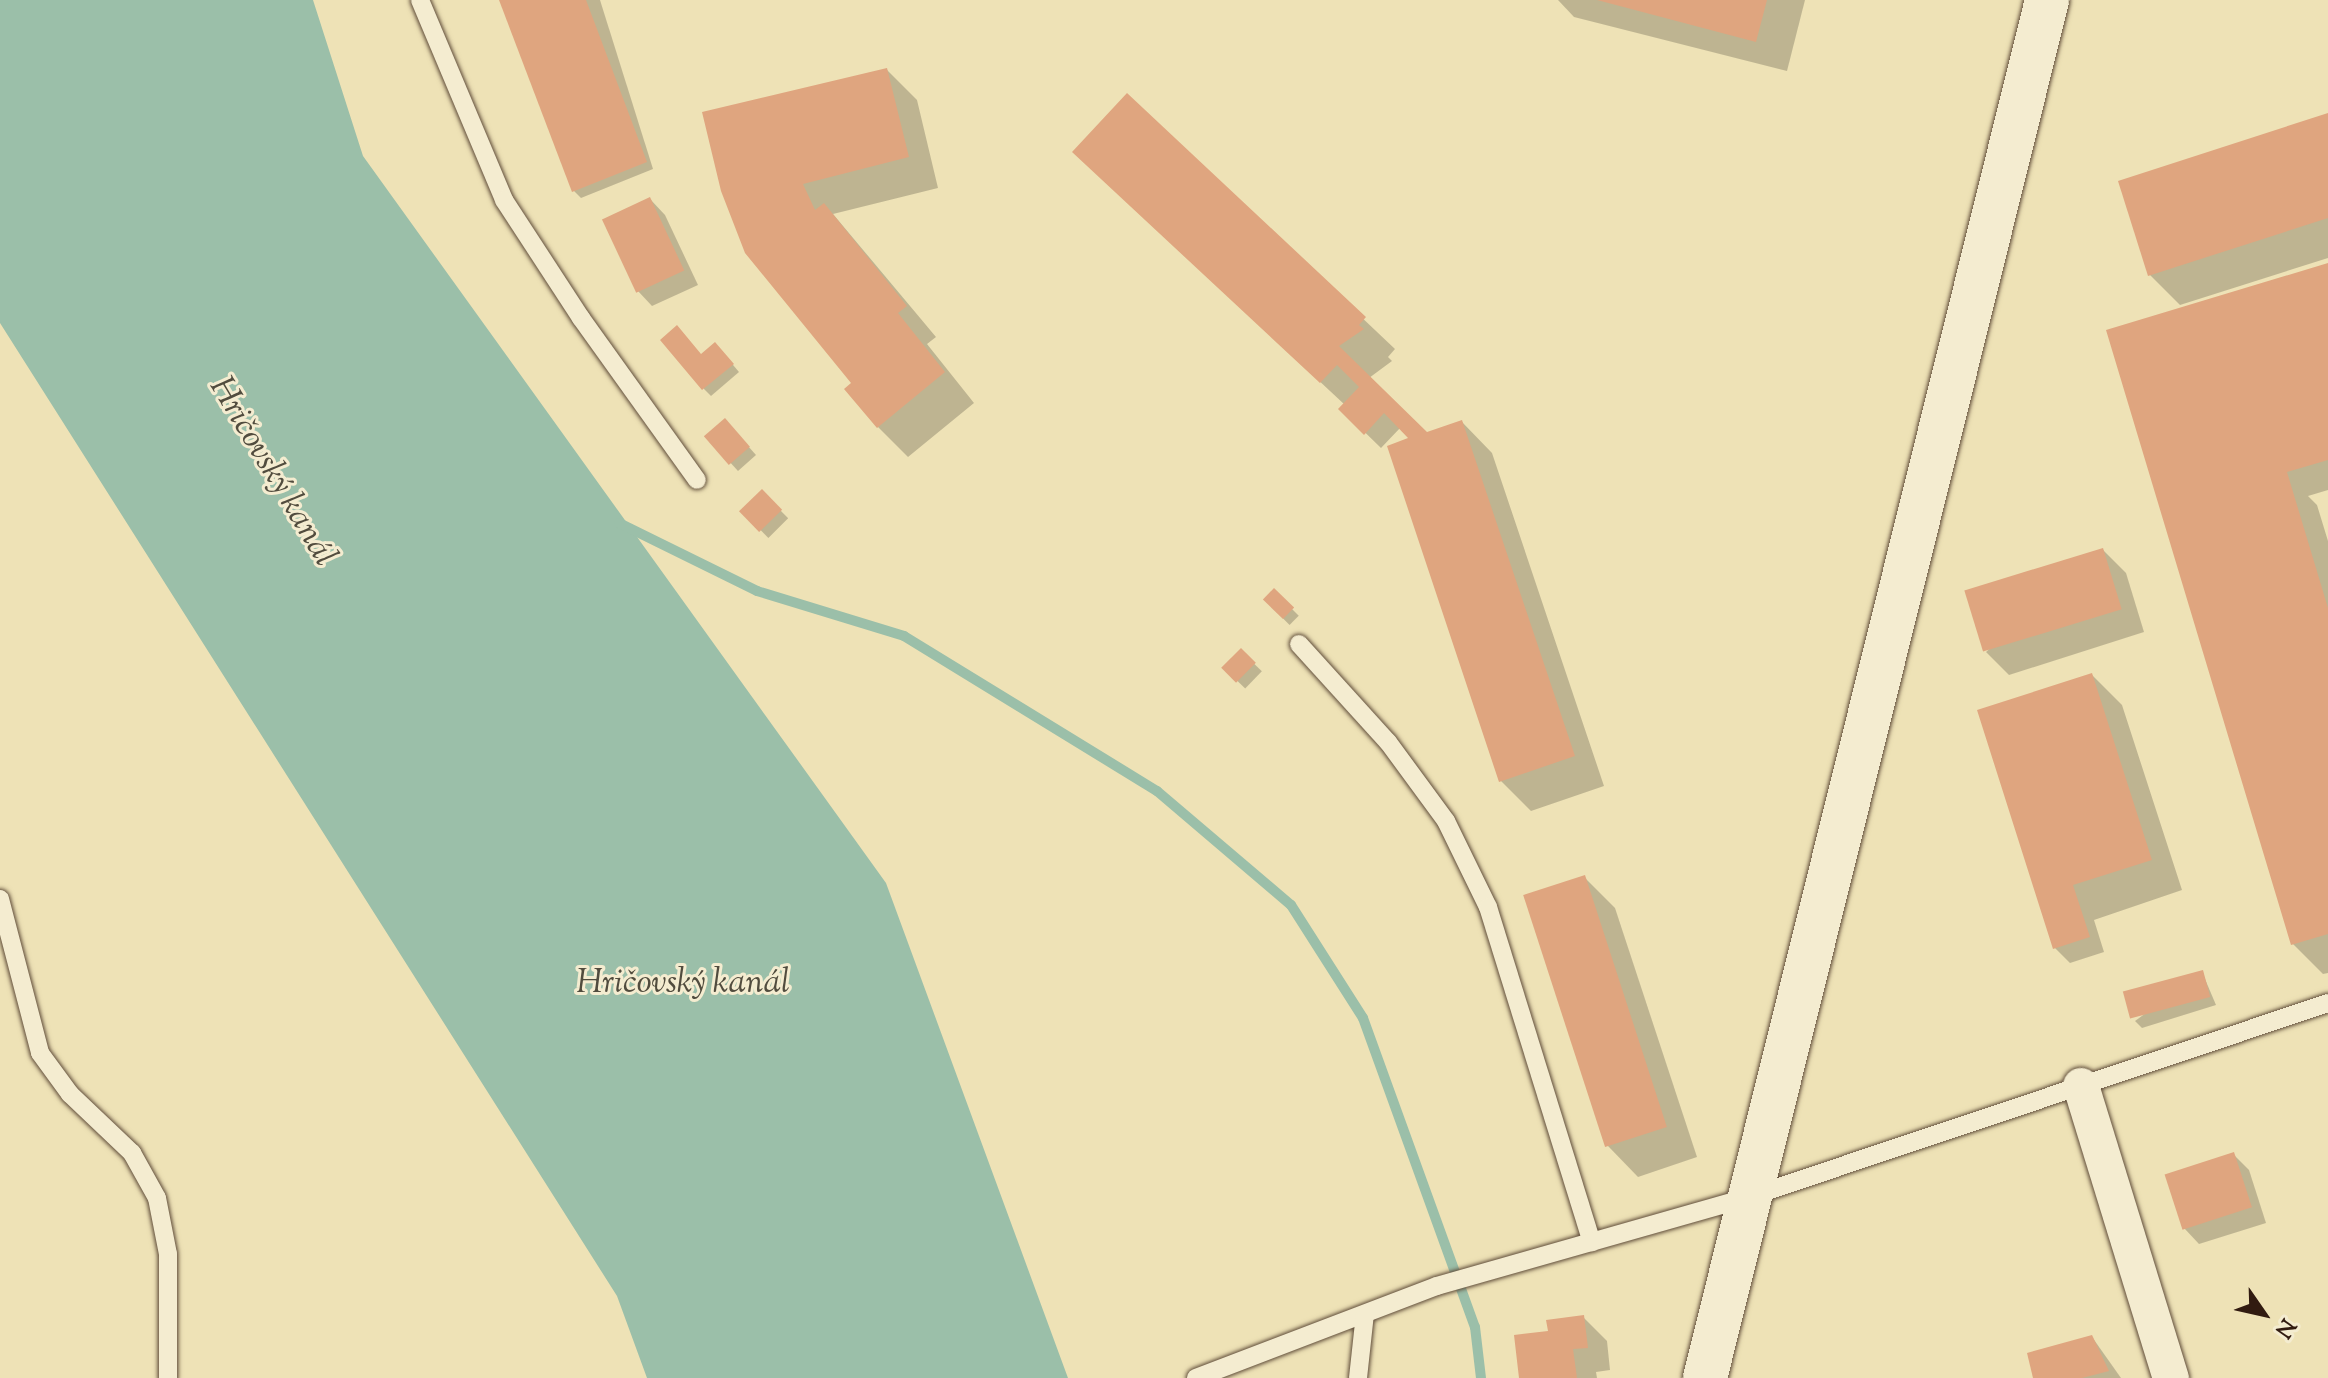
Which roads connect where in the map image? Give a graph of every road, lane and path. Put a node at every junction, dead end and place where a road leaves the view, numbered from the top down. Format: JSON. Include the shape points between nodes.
{"nodes":[{"id":1,"x":420,"y":0,"type":"edge"},
{"id":2,"x":2047,"y":0,"type":"edge"},
{"id":3,"x":697,"y":480,"type":"dead end"},
{"id":4,"x":1299,"y":644,"type":"dead end"},
{"id":5,"x":0,"y":899,"type":"edge"},
{"id":6,"x":2328,"y":1003,"type":"edge"},
{"id":7,"x":2081,"y":1086,"type":"junction"},
{"id":8,"x":1749,"y":1197,"type":"junction"},
{"id":9,"x":1592,"y":1242,"type":"junction"},
{"id":10,"x":1365,"y":1314,"type":"junction"},
{"id":11,"x":168,"y":1378,"type":"edge"},
{"id":12,"x":1196,"y":1378,"type":"edge"},
{"id":13,"x":1358,"y":1378,"type":"edge"},
{"id":14,"x":1705,"y":1378,"type":"edge"},
{"id":15,"x":2171,"y":1378,"type":"edge"}],
"edges":[{"from":1,"to":3,"type":"lane","via":[[504,200]]},
{"from":2,"to":8,"type":"main road"},
{"from":4,"to":9,"type":"lane","via":[[1388,742],[1453,835],[1488,907]]},
{"from":5,"to":11,"type":"lane","via":[[40,1053],[70,1094],[132,1153],[157,1198],[168,1254]]},
{"from":6,"to":7,"type":"lane"},
{"from":7,"to":8,"type":"lane"},
{"from":7,"to":15,"type":"street"},
{"from":8,"to":9,"type":"lane"},
{"from":8,"to":14,"type":"main road"},
{"from":9,"to":10,"type":"lane","via":[[1437,1286]]},
{"from":10,"to":12,"type":"lane"},
{"from":10,"to":13,"type":"lane"}]}
